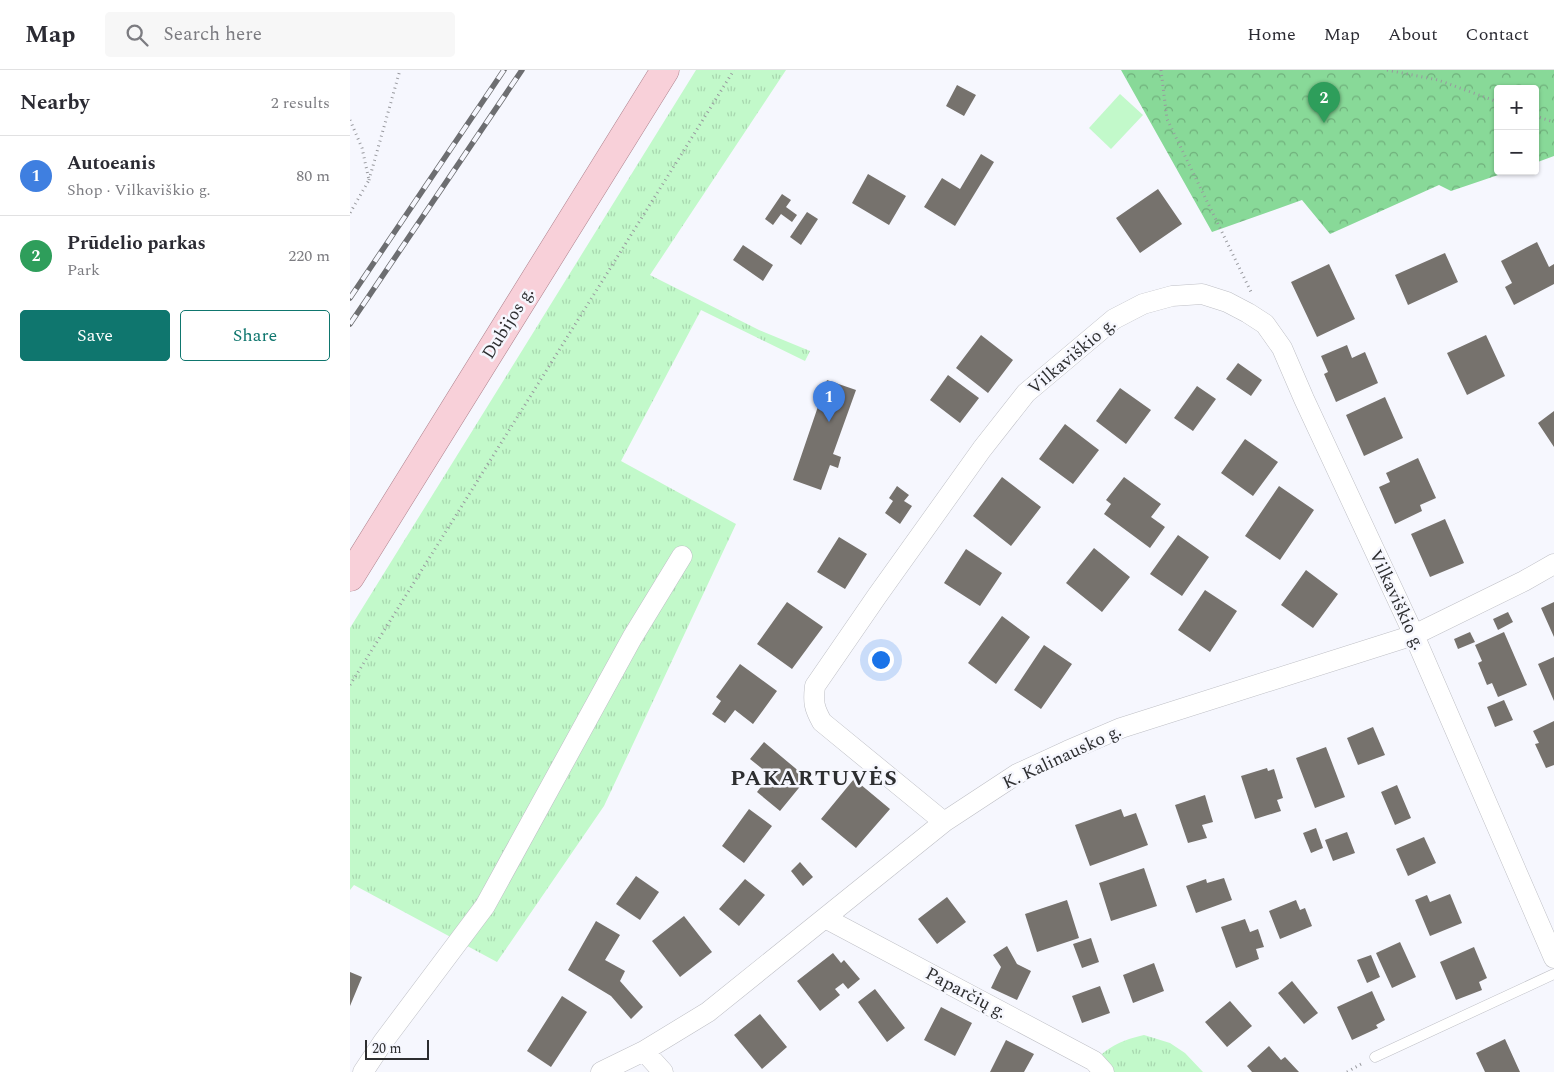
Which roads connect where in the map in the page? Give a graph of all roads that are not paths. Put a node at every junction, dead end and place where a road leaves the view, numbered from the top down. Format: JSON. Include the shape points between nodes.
{"nodes":[{"id":1,"x":665,"y":70,"type":"edge"},
{"id":2,"x":682,"y":556,"type":"dead end"},
{"id":3,"x":1554,"y":564,"type":"edge"},
{"id":4,"x":350,"y":577,"type":"edge"},
{"id":5,"x":1414,"y":635,"type":"junction"},
{"id":6,"x":944,"y":822,"type":"junction"},
{"id":7,"x":825,"y":918,"type":"junction"},
{"id":8,"x":1554,"y":958,"type":"edge"},
{"id":9,"x":1554,"y":974,"type":"edge"},
{"id":10,"x":644,"y":1051,"type":"junction"},
{"id":11,"x":1375,"y":1057,"type":"dead end"},
{"id":12,"x":363,"y":1072,"type":"edge"},
{"id":13,"x":600,"y":1072,"type":"edge"},
{"id":14,"x":663,"y":1072,"type":"edge"},
{"id":15,"x":1104,"y":1072,"type":"edge"}],
"edges":[{"from":1,"to":4,"type":"main road","name":"Dubijos g."},
{"from":2,"to":12,"type":"street","via":[[632,638],[485,906]]},
{"from":3,"to":5,"type":"street","name":"K. Kalinausko g."},
{"from":5,"to":6,"type":"street","name":"K. Kalinausko g.","via":[[1121,728],[1017,774]]},
{"from":5,"to":6,"type":"street","name":"Vilkaviškio g.","via":[[1282,348],[1265,324],[1227,302],[1202,294],[1172,296],[1143,304],[1114,319],[1026,393],[976,456],[815,686],[815,710],[822,722]]},
{"from":5,"to":8,"type":"street","name":"Vilkaviškio g."},
{"from":6,"to":7,"type":"street","name":"K. Kalinausko g."},
{"from":7,"to":10,"type":"street","name":"K. Kalinausko g.","via":[[708,1012]]},
{"from":7,"to":15,"type":"street","name":"Paparčių g.","via":[[1094,1061]]},
{"from":9,"to":11,"type":"lane"},
{"from":10,"to":13,"type":"street","name":"K. Kalinausko g."},
{"from":10,"to":14,"type":"street"}]}
